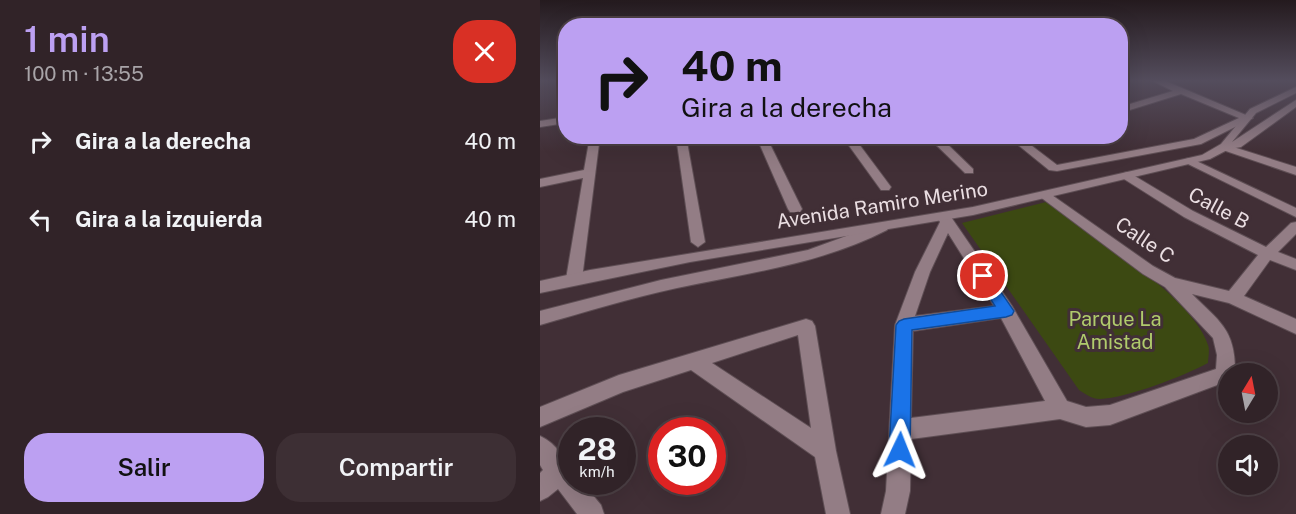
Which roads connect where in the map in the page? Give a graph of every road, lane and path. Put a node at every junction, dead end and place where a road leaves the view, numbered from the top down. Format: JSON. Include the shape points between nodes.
{"nodes":[{"id":1,"x":1213,"y":104,"type":"edge"},
{"id":2,"x":1267,"y":104,"type":"edge"},
{"id":3,"x":1295,"y":104,"type":"edge"},
{"id":4,"x":1247,"y":118,"type":"junction"},
{"id":5,"x":558,"y":121,"type":"edge"},
{"id":6,"x":540,"y":124,"type":"edge"},
{"id":7,"x":594,"y":144,"type":"edge"},
{"id":8,"x":682,"y":144,"type":"edge"},
{"id":9,"x":765,"y":144,"type":"edge"},
{"id":10,"x":853,"y":144,"type":"edge"},
{"id":11,"x":940,"y":144,"type":"edge"},
{"id":12,"x":1022,"y":144,"type":"edge"},
{"id":13,"x":1225,"y":147,"type":"junction"},
{"id":14,"x":1190,"y":161,"type":"junction"},
{"id":15,"x":969,"y":171,"type":"dead end"},
{"id":16,"x":1296,"y":171,"type":"edge"},
{"id":17,"x":589,"y":173,"type":"junction"},
{"id":18,"x":1128,"y":177,"type":"junction"},
{"id":19,"x":540,"y":183,"type":"edge"},
{"id":20,"x":885,"y":187,"type":"dead end"},
{"id":21,"x":1045,"y":196,"type":"junction"},
{"id":22,"x":795,"y":209,"type":"dead end"},
{"id":23,"x":1296,"y":213,"type":"edge"},
{"id":24,"x":945,"y":219,"type":"junction"},
{"id":25,"x":1296,"y":226,"type":"edge"},
{"id":26,"x":882,"y":227,"type":"junction"},
{"id":27,"x":698,"y":242,"type":"dead end"},
{"id":28,"x":1267,"y":254,"type":"junction"},
{"id":29,"x":1296,"y":265,"type":"edge"},
{"id":30,"x":574,"y":279,"type":"junction"},
{"id":31,"x":1171,"y":283,"type":"junction"},
{"id":32,"x":540,"y":287,"type":"edge"},
{"id":33,"x":1233,"y":298,"type":"junction"},
{"id":34,"x":1006,"y":311,"type":"junction"},
{"id":35,"x":540,"y":318,"type":"edge"},
{"id":36,"x":904,"y":325,"type":"junction"},
{"id":37,"x":1296,"y":327,"type":"edge"},
{"id":38,"x":693,"y":361,"type":"junction"},
{"id":39,"x":1060,"y":409,"type":"junction"},
{"id":40,"x":540,"y":417,"type":"edge"},
{"id":41,"x":900,"y":430,"type":"junction"},
{"id":42,"x":540,"y":447,"type":"edge"},
{"id":43,"x":825,"y":451,"type":"junction"},
{"id":44,"x":558,"y":470,"type":"edge"},
{"id":45,"x":558,"y":472,"type":"edge"},
{"id":46,"x":540,"y":489,"type":"edge"},
{"id":47,"x":577,"y":495,"type":"edge"},
{"id":48,"x":592,"y":514,"type":"edge"},
{"id":49,"x":838,"y":514,"type":"edge"},
{"id":50,"x":893,"y":514,"type":"edge"}],
"edges":[{"from":1,"to":4,"type":"street"},
{"from":2,"to":4,"type":"street","name":"Avenida Ramiro Merino"},
{"from":3,"to":13,"type":"street","name":"Avenida Ramiro Merino","via":[[1238,145]]},
{"from":4,"to":12,"type":"street","via":[[1197,142],[1055,168]]},
{"from":4,"to":13,"type":"street","name":"Avenida Ramiro Merino"},
{"from":5,"to":6,"type":"street"},
{"from":7,"to":17,"type":"street"},
{"from":8,"to":27,"type":"street"},
{"from":9,"to":22,"type":"street"},
{"from":10,"to":20,"type":"street"},
{"from":11,"to":15,"type":"street"},
{"from":13,"to":14,"type":"street","name":"Avenida Ramiro Merino"},
{"from":13,"to":16,"type":"street"},
{"from":14,"to":18,"type":"street","name":"Avenida Ramiro Merino"},
{"from":14,"to":23,"type":"street"},
{"from":17,"to":19,"type":"street"},
{"from":17,"to":30,"type":"street"},
{"from":18,"to":21,"type":"street","name":"Avenida Ramiro Merino"},
{"from":18,"to":28,"type":"street","name":"Calle B","via":[[1192,216]]},
{"from":21,"to":24,"type":"street","name":"Avenida Ramiro Merino"},
{"from":21,"to":31,"type":"street","name":"Calle C"},
{"from":24,"to":26,"type":"street","name":"Avenida Ramiro Merino"},
{"from":24,"to":34,"type":"street"},
{"from":24,"to":36,"type":"street"},
{"from":25,"to":28,"type":"street"},
{"from":26,"to":30,"type":"street","name":"Avenida Ramiro Merino","via":[[704,254]]},
{"from":26,"to":35,"type":"street","via":[[856,240],[799,256]]},
{"from":28,"to":29,"type":"street","name":"Calle B"},
{"from":28,"to":33,"type":"street"},
{"from":30,"to":32,"type":"street","name":"Avenida Ramiro Merino"},
{"from":31,"to":33,"type":"street","name":"Calle C"},
{"from":31,"to":39,"type":"street","via":[[1221,335],[1225,374],[1110,414],[1086,417]]},
{"from":33,"to":37,"type":"street","name":"Calle C"},
{"from":34,"to":36,"type":"street"},
{"from":34,"to":39,"type":"street"},
{"from":36,"to":41,"type":"street"},
{"from":38,"to":40,"type":"street","via":[[619,384]]},
{"from":38,"to":43,"type":"street"},
{"from":38,"to":43,"type":"street","via":[[806,326]]},
{"from":39,"to":41,"type":"street"},
{"from":41,"to":50,"type":"street","via":[[898,491]]},
{"from":42,"to":44,"type":"street"},
{"from":43,"to":49,"type":"street"},
{"from":45,"to":46,"type":"street"},
{"from":47,"to":48,"type":"street"}]}
